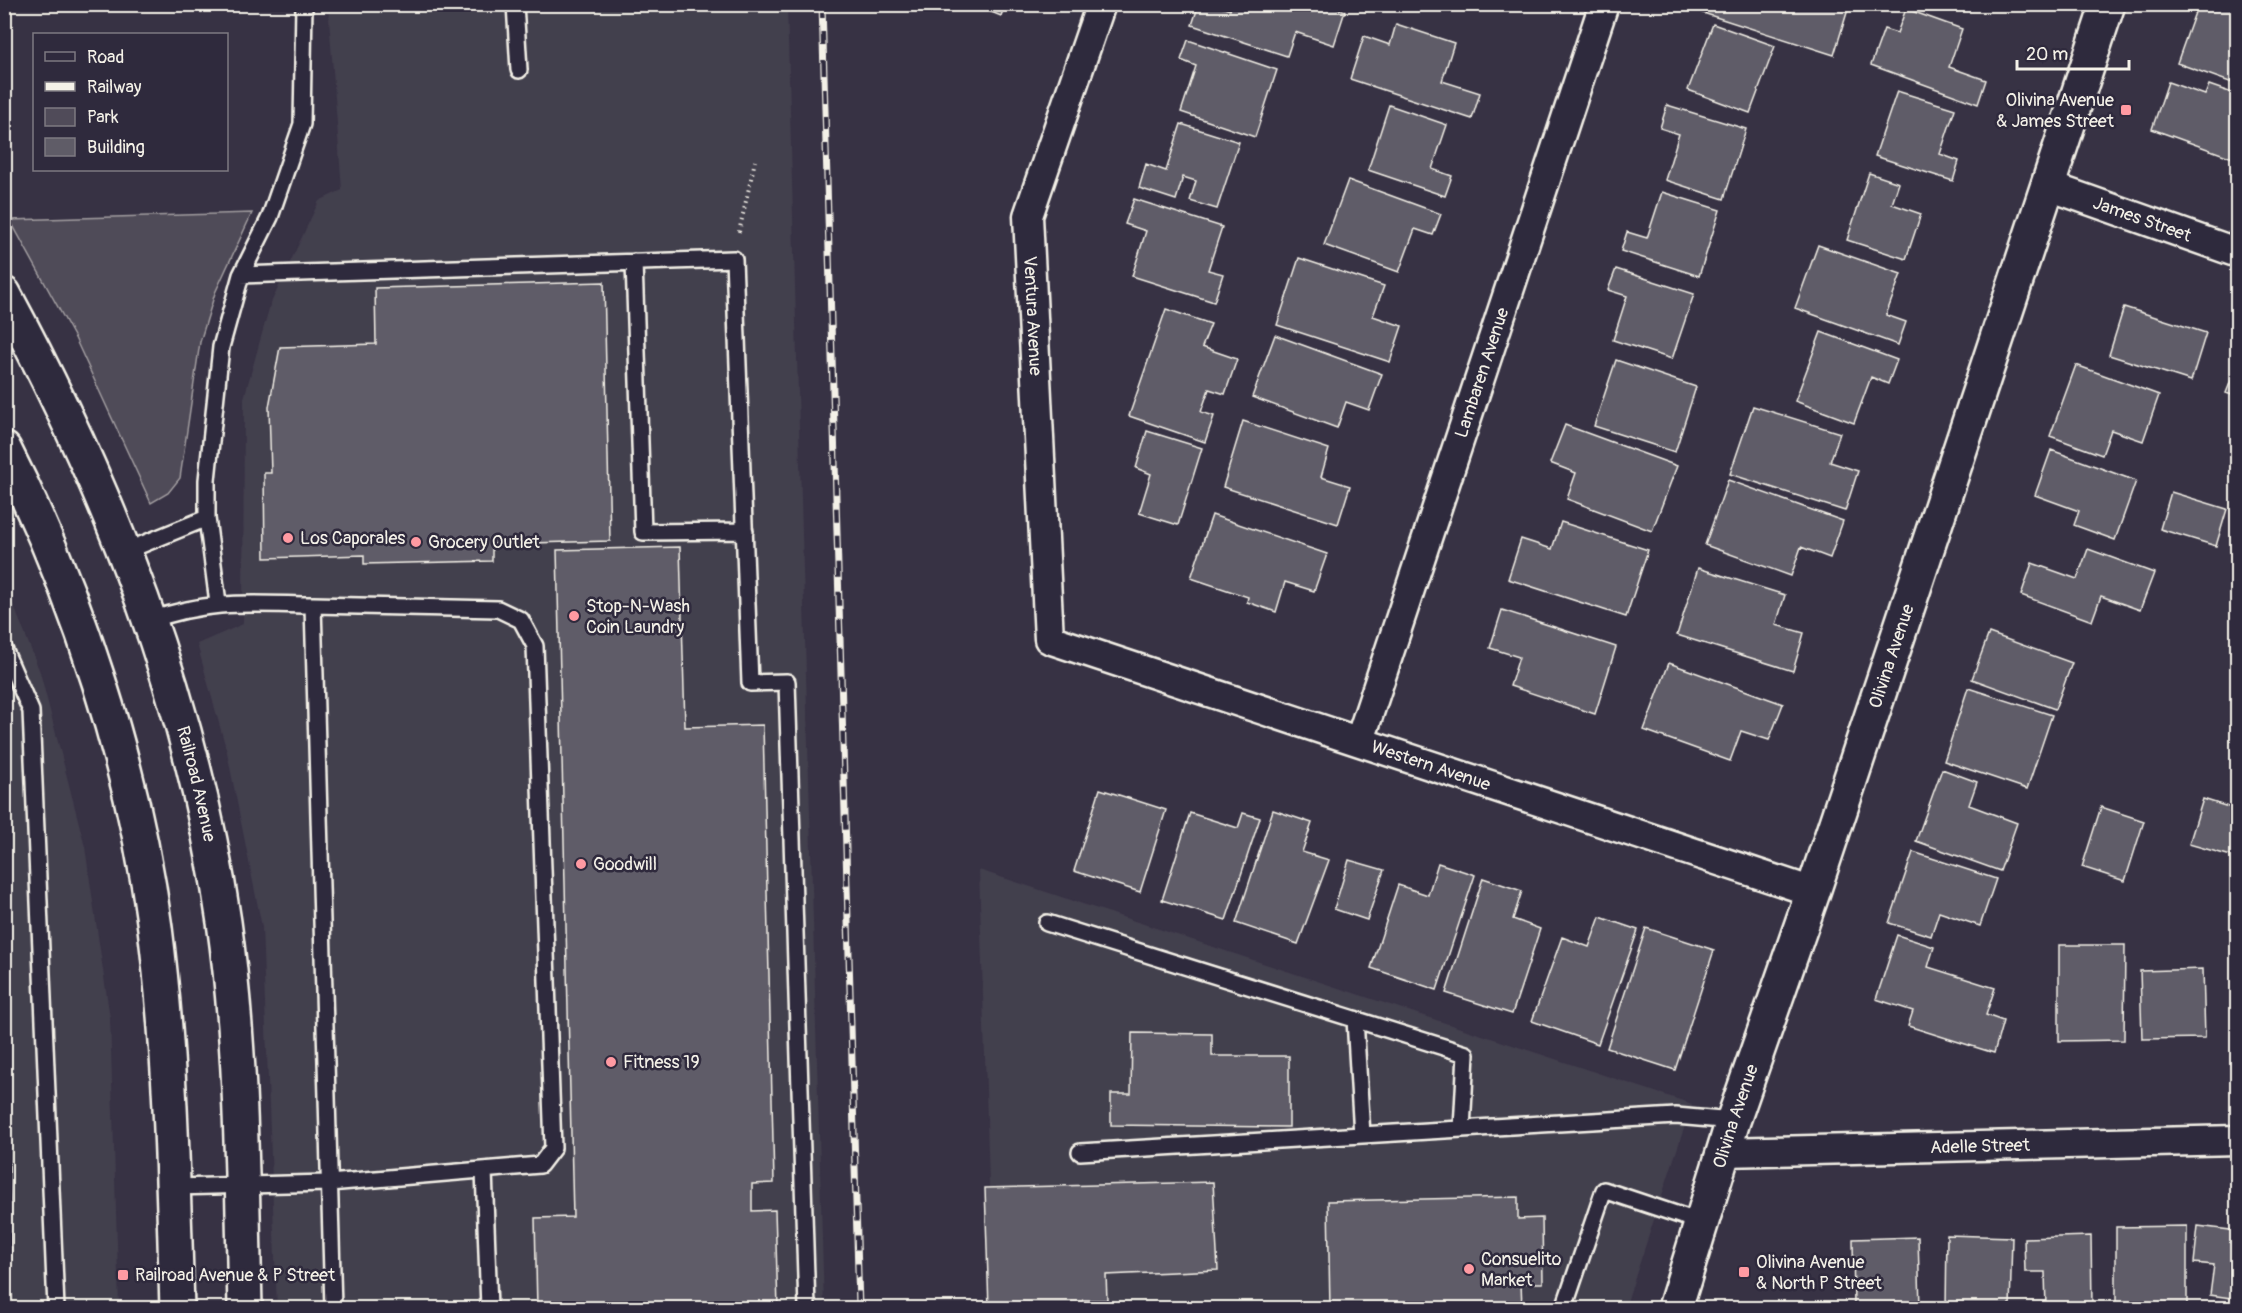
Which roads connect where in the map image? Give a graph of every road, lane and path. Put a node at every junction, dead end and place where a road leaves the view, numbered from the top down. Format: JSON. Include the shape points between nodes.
{"nodes":[{"id":1,"x":304,"y":4,"type":"edge"},
{"id":2,"x":515,"y":4,"type":"edge"},
{"id":3,"x":1101,"y":4,"type":"edge"},
{"id":4,"x":2108,"y":4,"type":"edge"},
{"id":5,"x":1595,"y":7,"type":"edge"},
{"id":6,"x":519,"y":70,"type":"dead end"},
{"id":7,"x":755,"y":161,"type":"dead end"},
{"id":8,"x":2046,"y":185,"type":"junction"},
{"id":9,"x":2238,"y":253,"type":"edge"},
{"id":10,"x":734,"y":260,"type":"junction"},
{"id":11,"x":634,"y":262,"type":"junction"},
{"id":12,"x":241,"y":275,"type":"junction"},
{"id":13,"x":9,"y":312,"type":"edge"},
{"id":14,"x":4,"y":448,"type":"edge"},
{"id":15,"x":207,"y":518,"type":"junction"},
{"id":16,"x":744,"y":531,"type":"junction"},
{"id":17,"x":126,"y":551,"type":"junction"},
{"id":18,"x":218,"y":603,"type":"junction"},
{"id":19,"x":314,"y":605,"type":"junction"},
{"id":20,"x":152,"y":620,"type":"junction"},
{"id":21,"x":1049,"y":639,"type":"joint"},
{"id":22,"x":4,"y":649,"type":"edge"},
{"id":23,"x":1360,"y":740,"type":"junction"},
{"id":24,"x":1813,"y":892,"type":"junction"},
{"id":25,"x":1047,"y":923,"type":"dead end"},
{"id":26,"x":1355,"y":1019,"type":"junction"},
{"id":27,"x":1462,"y":1129,"type":"junction"},
{"id":28,"x":1362,"y":1135,"type":"junction"},
{"id":29,"x":1729,"y":1136,"type":"junction"},
{"id":30,"x":2238,"y":1140,"type":"edge"},
{"id":31,"x":1080,"y":1152,"type":"dead end"},
{"id":32,"x":484,"y":1170,"type":"junction"},
{"id":33,"x":329,"y":1183,"type":"junction"},
{"id":34,"x":242,"y":1186,"type":"junction"},
{"id":35,"x":174,"y":1187,"type":"junction"},
{"id":36,"x":1703,"y":1223,"type":"junction"},
{"id":37,"x":56,"y":1308,"type":"edge"},
{"id":38,"x":177,"y":1308,"type":"edge"},
{"id":39,"x":245,"y":1308,"type":"edge"},
{"id":40,"x":333,"y":1308,"type":"edge"},
{"id":41,"x":489,"y":1308,"type":"edge"},
{"id":42,"x":807,"y":1308,"type":"edge"},
{"id":43,"x":1564,"y":1308,"type":"edge"},
{"id":44,"x":1675,"y":1308,"type":"edge"}],
"edges":[{"from":1,"to":12,"type":"lane","via":[[302,124],[270,218]]},
{"from":2,"to":6,"type":"lane"},
{"from":3,"to":21,"type":"street","name":"Ventura Avenue","via":[[1028,216]]},
{"from":4,"to":8,"type":"main road","name":"Olivina Avenue"},
{"from":5,"to":23,"type":"street","name":"Lambaren Avenue"},
{"from":7,"to":10,"type":"path"},
{"from":8,"to":9,"type":"street","name":"James Street"},
{"from":8,"to":24,"type":"main road","name":"Olivina Avenue"},
{"from":10,"to":11,"type":"lane"},
{"from":10,"to":16,"type":"lane"},
{"from":11,"to":12,"type":"lane"},
{"from":11,"to":16,"type":"lane","via":[[643,532]]},
{"from":12,"to":15,"type":"lane","via":[[221,347],[207,480]]},
{"from":13,"to":17,"type":"main road","name":"Railroad Avenue","via":[[64,409]]},
{"from":14,"to":35,"type":"main road","via":[[52,553],[86,644],[136,820],[167,1037]]},
{"from":15,"to":17,"type":"lane"},
{"from":15,"to":18,"type":"lane"},
{"from":16,"to":42,"type":"lane","via":[[750,682],[787,682]]},
{"from":17,"to":20,"type":"main road","name":"Railroad Avenue"},
{"from":18,"to":19,"type":"lane"},
{"from":18,"to":20,"type":"lane","via":[[181,609]]},
{"from":19,"to":32,"type":"lane","via":[[498,609],[521,620],[535,646],[553,1148],[540,1166]]},
{"from":19,"to":33,"type":"lane"},
{"from":20,"to":34,"type":"main road","name":"Railroad Avenue","via":[[182,720],[224,921],[240,1096]]},
{"from":21,"to":23,"type":"street","name":"Western Avenue"},
{"from":22,"to":37,"type":"lane","via":[[31,711]]},
{"from":23,"to":24,"type":"street","name":"Western Avenue"},
{"from":24,"to":29,"type":"main road","name":"Olivina Avenue"},
{"from":25,"to":26,"type":"lane"},
{"from":26,"to":27,"type":"lane","via":[[1466,1054]]},
{"from":26,"to":28,"type":"lane"},
{"from":27,"to":28,"type":"lane"},
{"from":27,"to":29,"type":"lane","via":[[1676,1116]]},
{"from":28,"to":31,"type":"lane"},
{"from":29,"to":30,"type":"street","name":"Adelle Street"},
{"from":29,"to":36,"type":"main road","name":"Olivina Avenue"},
{"from":32,"to":33,"type":"lane"},
{"from":32,"to":41,"type":"lane"},
{"from":33,"to":34,"type":"lane"},
{"from":33,"to":40,"type":"lane"},
{"from":34,"to":35,"type":"lane"},
{"from":34,"to":39,"type":"main road","name":"Railroad Avenue"},
{"from":35,"to":38,"type":"main road"},
{"from":36,"to":43,"type":"lane","via":[[1604,1190]]},
{"from":36,"to":44,"type":"main road","name":"Olivina Avenue"}]}
